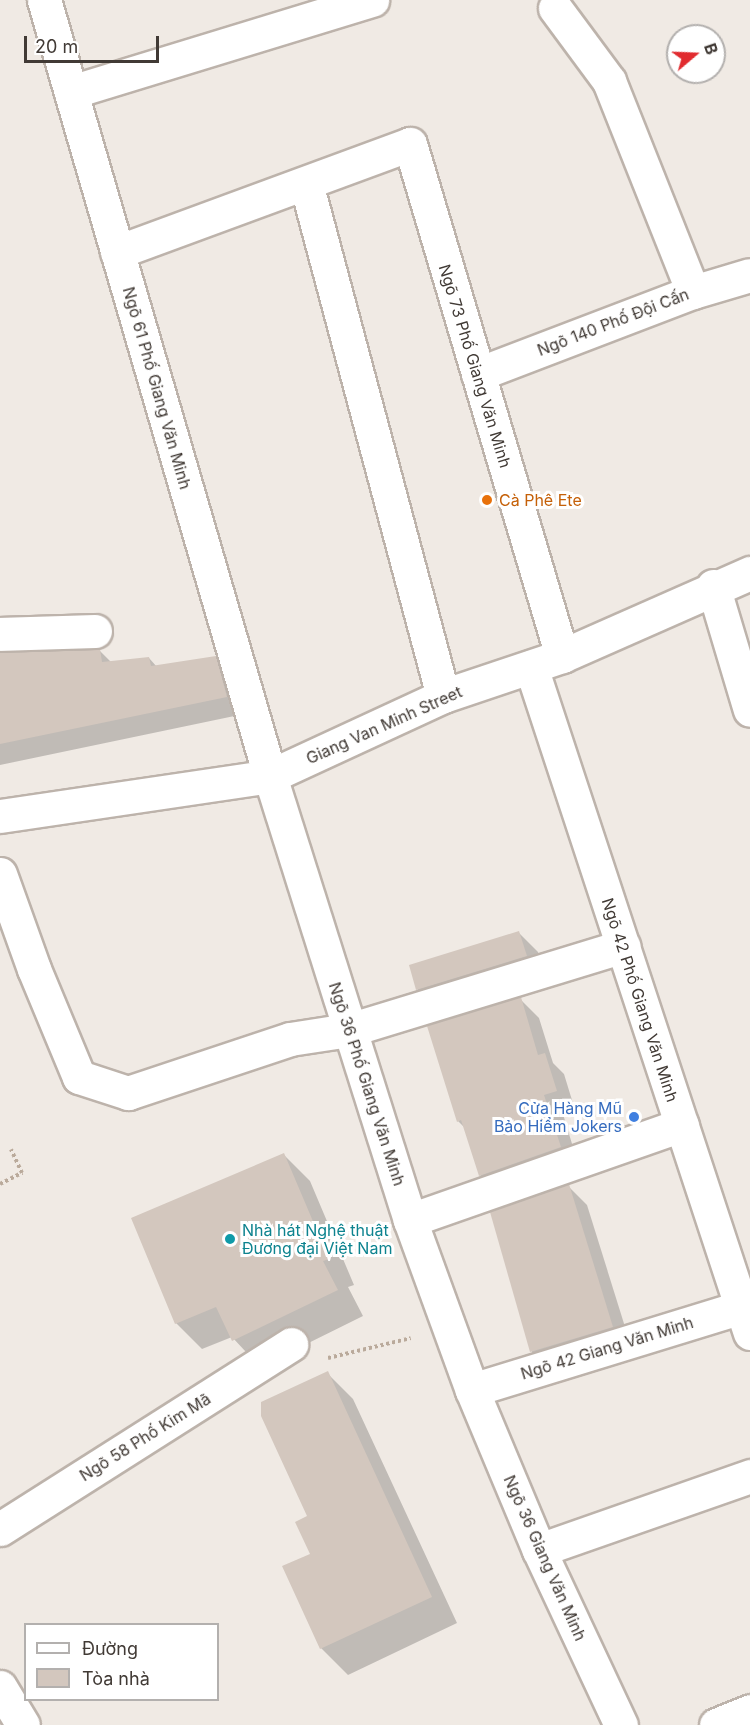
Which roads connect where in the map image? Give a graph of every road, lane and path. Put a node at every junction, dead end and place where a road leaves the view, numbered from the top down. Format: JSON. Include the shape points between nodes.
{"nodes":[{"id":1,"x":44,"y":0,"type":"edge"},
{"id":2,"x":372,"y":0,"type":"edge"},
{"id":3,"x":555,"y":8,"type":"dead end"},
{"id":4,"x":70,"y":92,"type":"junction"},
{"id":5,"x":306,"y":183,"type":"junction"},
{"id":6,"x":117,"y":252,"type":"junction"},
{"id":7,"x":750,"y":275,"type":"edge"},
{"id":8,"x":693,"y":292,"type":"junction"},
{"id":9,"x":478,"y":374,"type":"junction"},
{"id":10,"x":750,"y":573,"type":"edge"},
{"id":11,"x":713,"y":586,"type":"junction"},
{"id":12,"x":95,"y":632,"type":"dead end"},
{"id":13,"x":0,"y":634,"type":"edge"},
{"id":14,"x":562,"y":656,"type":"junction"},
{"id":15,"x":531,"y":667,"type":"junction"},
{"id":16,"x":443,"y":696,"type":"junction"},
{"id":17,"x":750,"y":710,"type":"edge"},
{"id":18,"x":270,"y":776,"type":"junction"},
{"id":19,"x":0,"y":816,"type":"edge"},
{"id":20,"x":0,"y":874,"type":"edge"},
{"id":21,"x":8,"y":924,"type":"edge"},
{"id":22,"x":622,"y":946,"type":"junction"},
{"id":23,"x":349,"y":1030,"type":"junction"},
{"id":24,"x":682,"y":1125,"type":"junction"},
{"id":25,"x":11,"y":1149,"type":"dead end"},
{"id":26,"x":0,"y":1184,"type":"edge"},
{"id":27,"x":410,"y":1220,"type":"junction"},
{"id":28,"x":747,"y":1322,"type":"edge"},
{"id":29,"x":450,"y":1329,"type":"junction"},
{"id":30,"x":291,"y":1344,"type":"dead end"},
{"id":31,"x":320,"y":1362,"type":"dead end"},
{"id":32,"x":472,"y":1390,"type":"junction"},
{"id":33,"x":750,"y":1476,"type":"edge"},
{"id":34,"x":0,"y":1529,"type":"edge"},
{"id":35,"x":539,"y":1550,"type":"junction"},
{"id":36,"x":0,"y":1688,"type":"edge"},
{"id":37,"x":750,"y":1711,"type":"edge"},
{"id":38,"x":23,"y":1725,"type":"edge"},
{"id":39,"x":621,"y":1725,"type":"edge"},
{"id":40,"x":716,"y":1725,"type":"edge"}],
"edges":[{"from":1,"to":4,"type":"street","name":"Ngõ 61 Phố Giang Văn Minh"},
{"from":2,"to":4,"type":"street"},
{"from":3,"to":8,"type":"street","via":[[609,81]]},
{"from":4,"to":6,"type":"street","name":"Ngõ 61 Phố Giang Văn Minh"},
{"from":5,"to":6,"type":"street"},
{"from":5,"to":9,"type":"street","name":"Ngõ 73 Phố Giang Văn Minh","via":[[410,144]]},
{"from":5,"to":16,"type":"street"},
{"from":6,"to":18,"type":"street","name":"Ngõ 61 Phố Giang Văn Minh"},
{"from":7,"to":8,"type":"street","name":"Ngõ 140 Phố Đội Cấn"},
{"from":8,"to":9,"type":"street","name":"Ngõ 140 Phố Đội Cấn"},
{"from":9,"to":14,"type":"street","name":"Ngõ 73 Phố Giang Văn Minh"},
{"from":10,"to":11,"type":"street","name":"Giang Van Minh Street"},
{"from":11,"to":14,"type":"street","name":"Giang Van Minh Street"},
{"from":11,"to":17,"type":"street"},
{"from":12,"to":13,"type":"street"},
{"from":14,"to":15,"type":"street","name":"Giang Van Minh Street"},
{"from":15,"to":16,"type":"street","name":"Giang Van Minh Street"},
{"from":15,"to":22,"type":"street","name":"Ngõ 42 Phố Giang Văn Minh"},
{"from":16,"to":18,"type":"street","name":"Giang Van Minh Street"},
{"from":18,"to":19,"type":"street","name":"Giang Van Minh Street"},
{"from":18,"to":23,"type":"street","name":"Ngõ 36 Phố Giang Văn Minh"},
{"from":20,"to":21,"type":"street"},
{"from":21,"to":23,"type":"street","via":[[79,1077],[128,1093],[290,1039]]},
{"from":22,"to":23,"type":"street"},
{"from":22,"to":24,"type":"street","name":"Ngõ 42 Phố Giang Văn Minh"},
{"from":23,"to":27,"type":"street","name":"Ngõ 36 Phố Giang Văn Minh"},
{"from":24,"to":27,"type":"street"},
{"from":24,"to":28,"type":"street","name":"Ngõ 42 Phố Giang Văn Minh"},
{"from":25,"to":26,"type":"path","via":[[22,1173]]},
{"from":27,"to":29,"type":"street","name":"Ngõ 36 Phố Giang Văn Minh"},
{"from":28,"to":32,"type":"street","name":"Ngõ 42 Giang Văn Minh"},
{"from":29,"to":31,"type":"path"},
{"from":29,"to":32,"type":"street","name":"Ngõ 36 Phố Giang Văn Minh"},
{"from":30,"to":34,"type":"street","name":"Ngõ 58 Phố Kim Mã"},
{"from":32,"to":35,"type":"street","name":"Ngõ 36 Giang Văn Minh"},
{"from":33,"to":35,"type":"street"},
{"from":35,"to":39,"type":"street","name":"Ngõ 36 Giang Văn Minh"},
{"from":36,"to":38,"type":"street"},
{"from":37,"to":40,"type":"street"}]}
